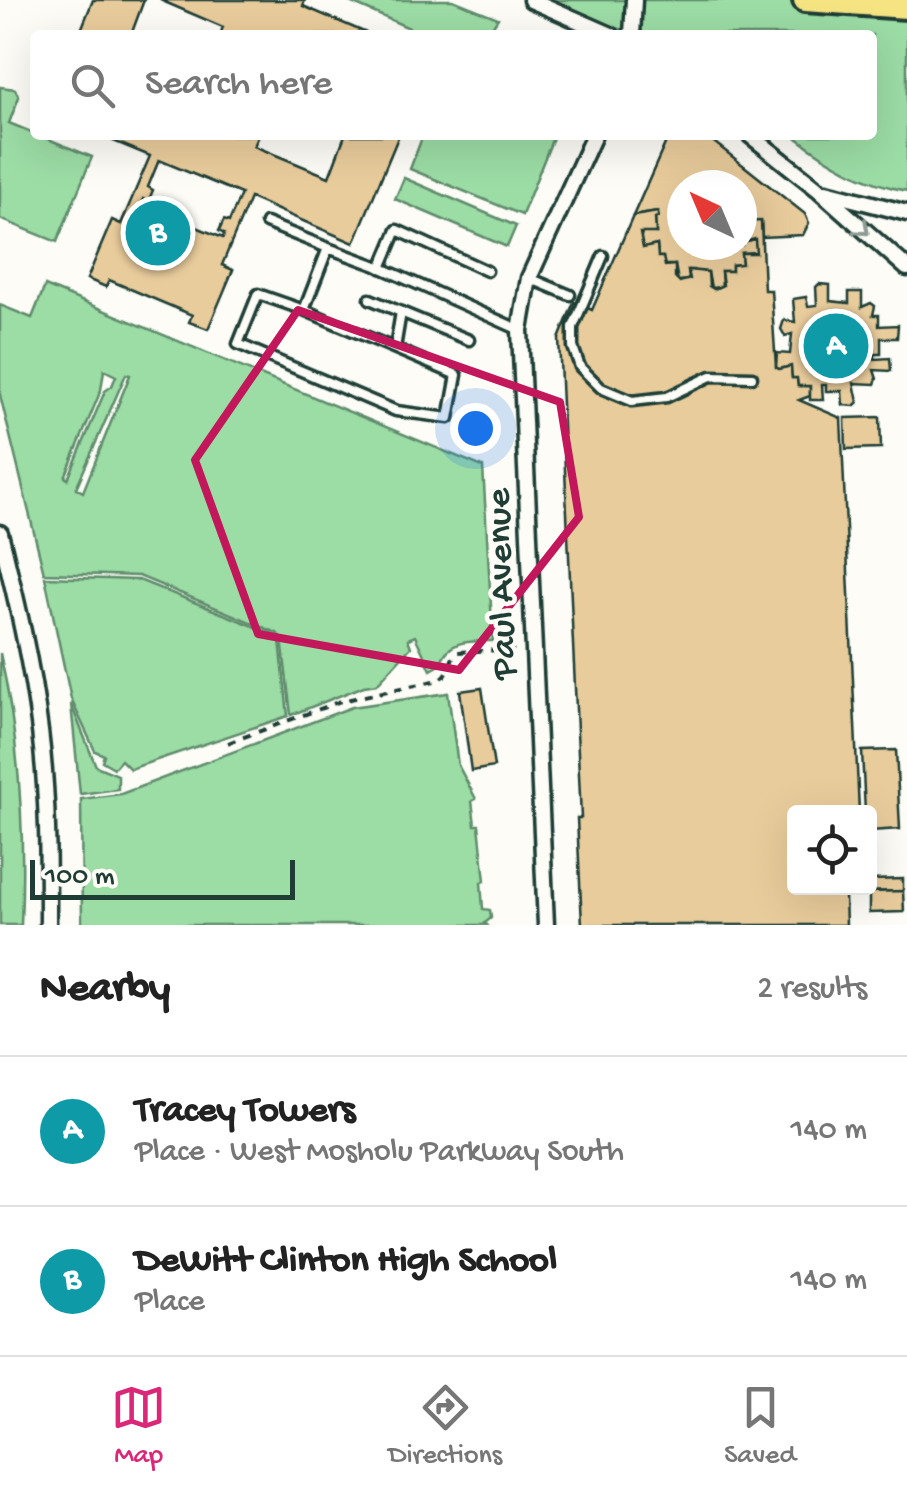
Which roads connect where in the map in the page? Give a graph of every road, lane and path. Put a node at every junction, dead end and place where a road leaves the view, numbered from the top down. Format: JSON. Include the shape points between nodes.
{"nodes":[{"id":1,"x":530,"y":0,"type":"edge"},
{"id":2,"x":634,"y":0,"type":"edge"},
{"id":3,"x":805,"y":0,"type":"edge"},
{"id":4,"x":907,"y":7,"type":"edge"},
{"id":5,"x":599,"y":30,"type":"edge"},
{"id":6,"x":632,"y":30,"type":"edge"},
{"id":7,"x":592,"y":140,"type":"edge"},
{"id":8,"x":756,"y":140,"type":"edge"},
{"id":9,"x":818,"y":190,"type":"junction"},
{"id":10,"x":907,"y":213,"type":"edge"},
{"id":11,"x":266,"y":223,"type":"dead end"},
{"id":12,"x":328,"y":248,"type":"junction"},
{"id":13,"x":603,"y":256,"type":"dead end"},
{"id":14,"x":381,"y":268,"type":"junction"},
{"id":15,"x":907,"y":268,"type":"edge"},
{"id":16,"x":487,"y":271,"type":"dead end"},
{"id":17,"x":530,"y":278,"type":"junction"},
{"id":18,"x":570,"y":295,"type":"dead end"},
{"id":19,"x":370,"y":299,"type":"dead end"},
{"id":20,"x":304,"y":310,"type":"junction"},
{"id":21,"x":401,"y":312,"type":"junction"},
{"id":22,"x":520,"y":330,"type":"junction"},
{"id":23,"x":470,"y":340,"type":"dead end"},
{"id":24,"x":394,"y":348,"type":"junction"},
{"id":25,"x":752,"y":377,"type":"dead end"},
{"id":26,"x":0,"y":532,"type":"edge"},
{"id":27,"x":534,"y":649,"type":"junction"},
{"id":28,"x":228,"y":743,"type":"dead end"},
{"id":29,"x":48,"y":925,"type":"edge"},
{"id":30,"x":546,"y":925,"type":"edge"}],
"edges":[{"from":1,"to":5,"type":"street"},
{"from":2,"to":6,"type":"street"},
{"from":3,"to":4,"type":"main road"},
{"from":7,"to":17,"type":"street","name":"Paul Avenue"},
{"from":8,"to":9,"type":"street"},
{"from":9,"to":10,"type":"street"},
{"from":9,"to":15,"type":"street","one_way":true},
{"from":11,"to":12,"type":"lane"},
{"from":12,"to":14,"type":"lane"},
{"from":12,"to":20,"type":"lane"},
{"from":13,"to":25,"type":"lane","via":[[574,327],[573,346],[580,367],[601,388],[632,401],[667,396],[711,376]]},
{"from":14,"to":16,"type":"lane","via":[[397,230]]},
{"from":14,"to":22,"type":"lane"},
{"from":17,"to":18,"type":"lane"},
{"from":17,"to":22,"type":"street","name":"Paul Avenue"},
{"from":19,"to":21,"type":"lane"},
{"from":20,"to":24,"type":"lane"},
{"from":20,"to":24,"type":"lane","via":[[258,294],[238,344],[396,411],[449,418],[457,374]]},
{"from":21,"to":23,"type":"lane"},
{"from":21,"to":24,"type":"lane"},
{"from":22,"to":27,"type":"street","name":"Paul Avenue"},
{"from":26,"to":29,"type":"street","via":[[40,731]]},
{"from":27,"to":28,"type":"path","via":[[457,652],[439,680],[341,702]]},
{"from":27,"to":30,"type":"street","name":"Paul Avenue"}]}
